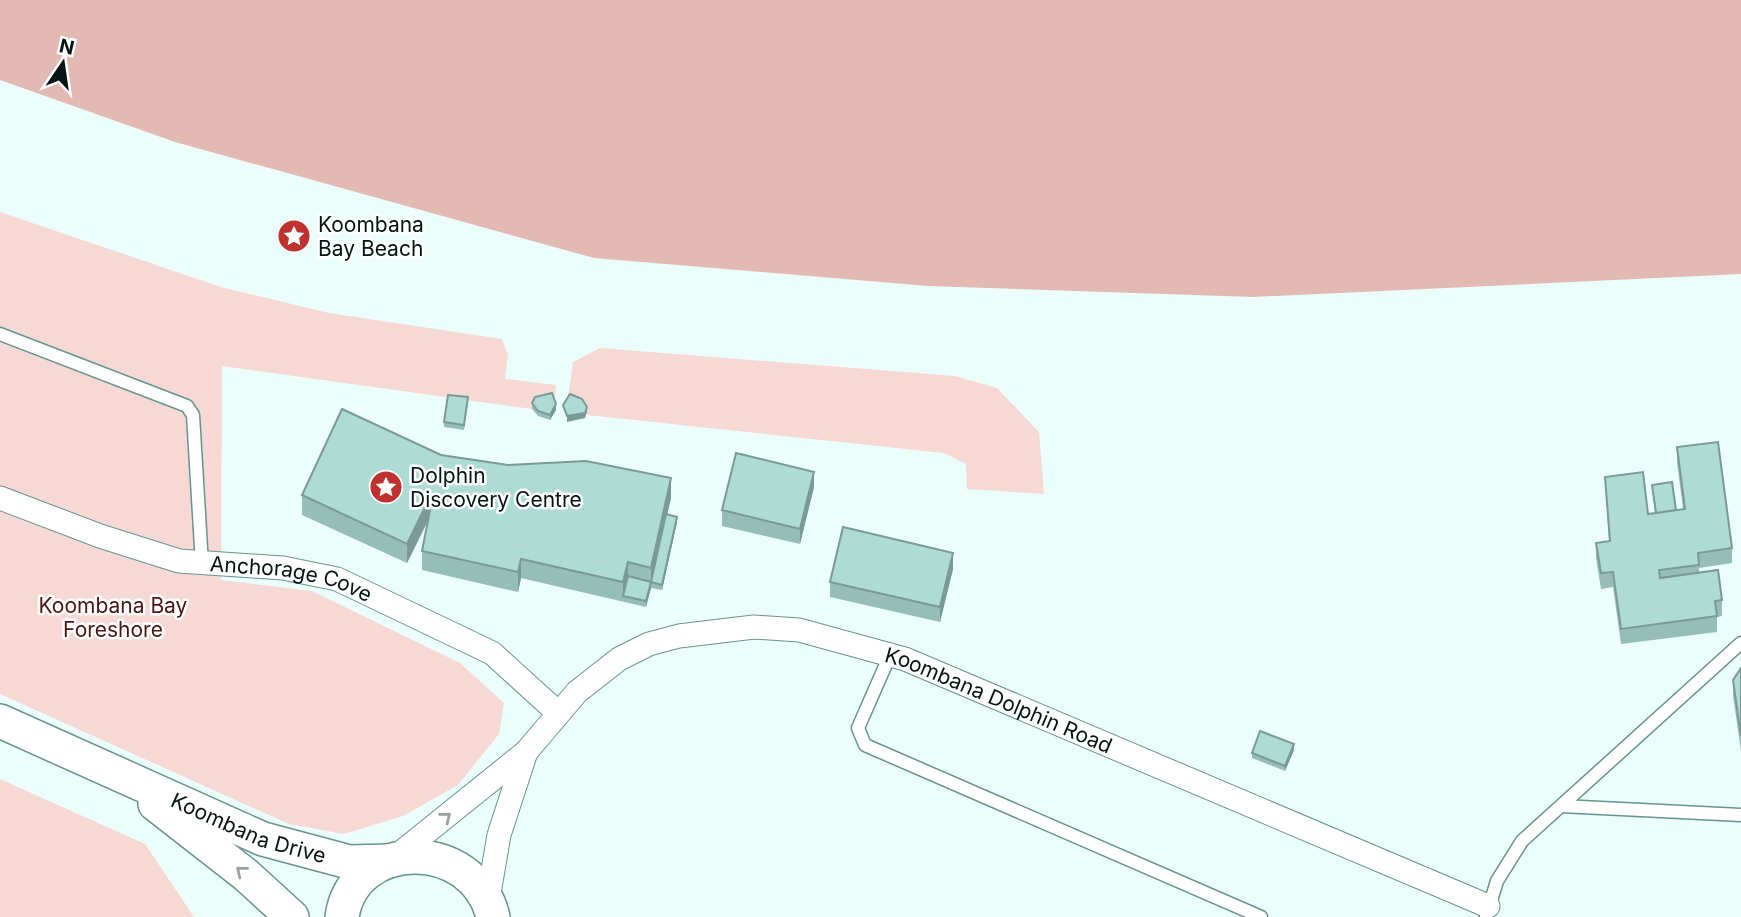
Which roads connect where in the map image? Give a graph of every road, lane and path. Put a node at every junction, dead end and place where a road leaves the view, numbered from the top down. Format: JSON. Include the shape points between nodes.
{"nodes":[{"id":1,"x":0,"y":334,"type":"edge"},
{"id":2,"x":0,"y":498,"type":"edge"},
{"id":3,"x":202,"y":564,"type":"junction"},
{"id":4,"x":1741,"y":643,"type":"edge"},
{"id":5,"x":890,"y":655,"type":"junction"},
{"id":6,"x":557,"y":712,"type":"junction"},
{"id":7,"x":0,"y":721,"type":"edge"},
{"id":8,"x":526,"y":752,"type":"junction"},
{"id":9,"x":114,"y":772,"type":"junction"},
{"id":10,"x":1561,"y":806,"type":"junction"},
{"id":11,"x":1741,"y":815,"type":"edge"},
{"id":12,"x":391,"y":860,"type":"junction"},
{"id":13,"x":493,"y":910,"type":"edge"},
{"id":14,"x":1487,"y":911,"type":"edge"},
{"id":15,"x":292,"y":917,"type":"edge"},
{"id":16,"x":342,"y":917,"type":"edge"},
{"id":17,"x":1262,"y":917,"type":"edge"}],
"edges":[{"from":1,"to":3,"type":"lane","via":[[187,406],[192,415]]},
{"from":2,"to":3,"type":"street","name":"Anchorage Cove","via":[[155,555]]},
{"from":3,"to":6,"type":"street","name":"Anchorage Cove","via":[[307,571],[368,592],[492,653]]},
{"from":4,"to":10,"type":"lane"},
{"from":5,"to":6,"type":"street","name":"Koombana Dolphin Road","via":[[799,630],[754,626],[712,630],[649,644],[619,659]]},
{"from":5,"to":14,"type":"street","name":"Koombana Dolphin Road"},
{"from":5,"to":17,"type":"lane","via":[[858,728],[865,745]]},
{"from":6,"to":8,"type":"street","name":"Koombana Dolphin Road"},
{"from":7,"to":9,"type":"main road","name":"Koombana Drive"},
{"from":12,"to":8,"type":"street","name":"Koombana Dolphin Road","one_way":true},
{"from":8,"to":13,"type":"street","name":"Koombana Dolphin Road","via":[[499,835]]},
{"from":9,"to":12,"type":"main road","name":"Koombana Drive","via":[[263,839],[349,862]]},
{"from":15,"to":9,"type":"main road","name":"Koombana Drive","one_way":true,"via":[[246,875]]},
{"from":10,"to":11,"type":"lane"},
{"from":10,"to":14,"type":"lane","via":[[1510,857]]},
{"from":12,"to":13,"type":"main road","name":"Koombana Drive","via":[[437,858],[458,867],[475,881]]},
{"from":12,"to":16,"type":"main road","via":[[369,872],[353,890]]}]}
